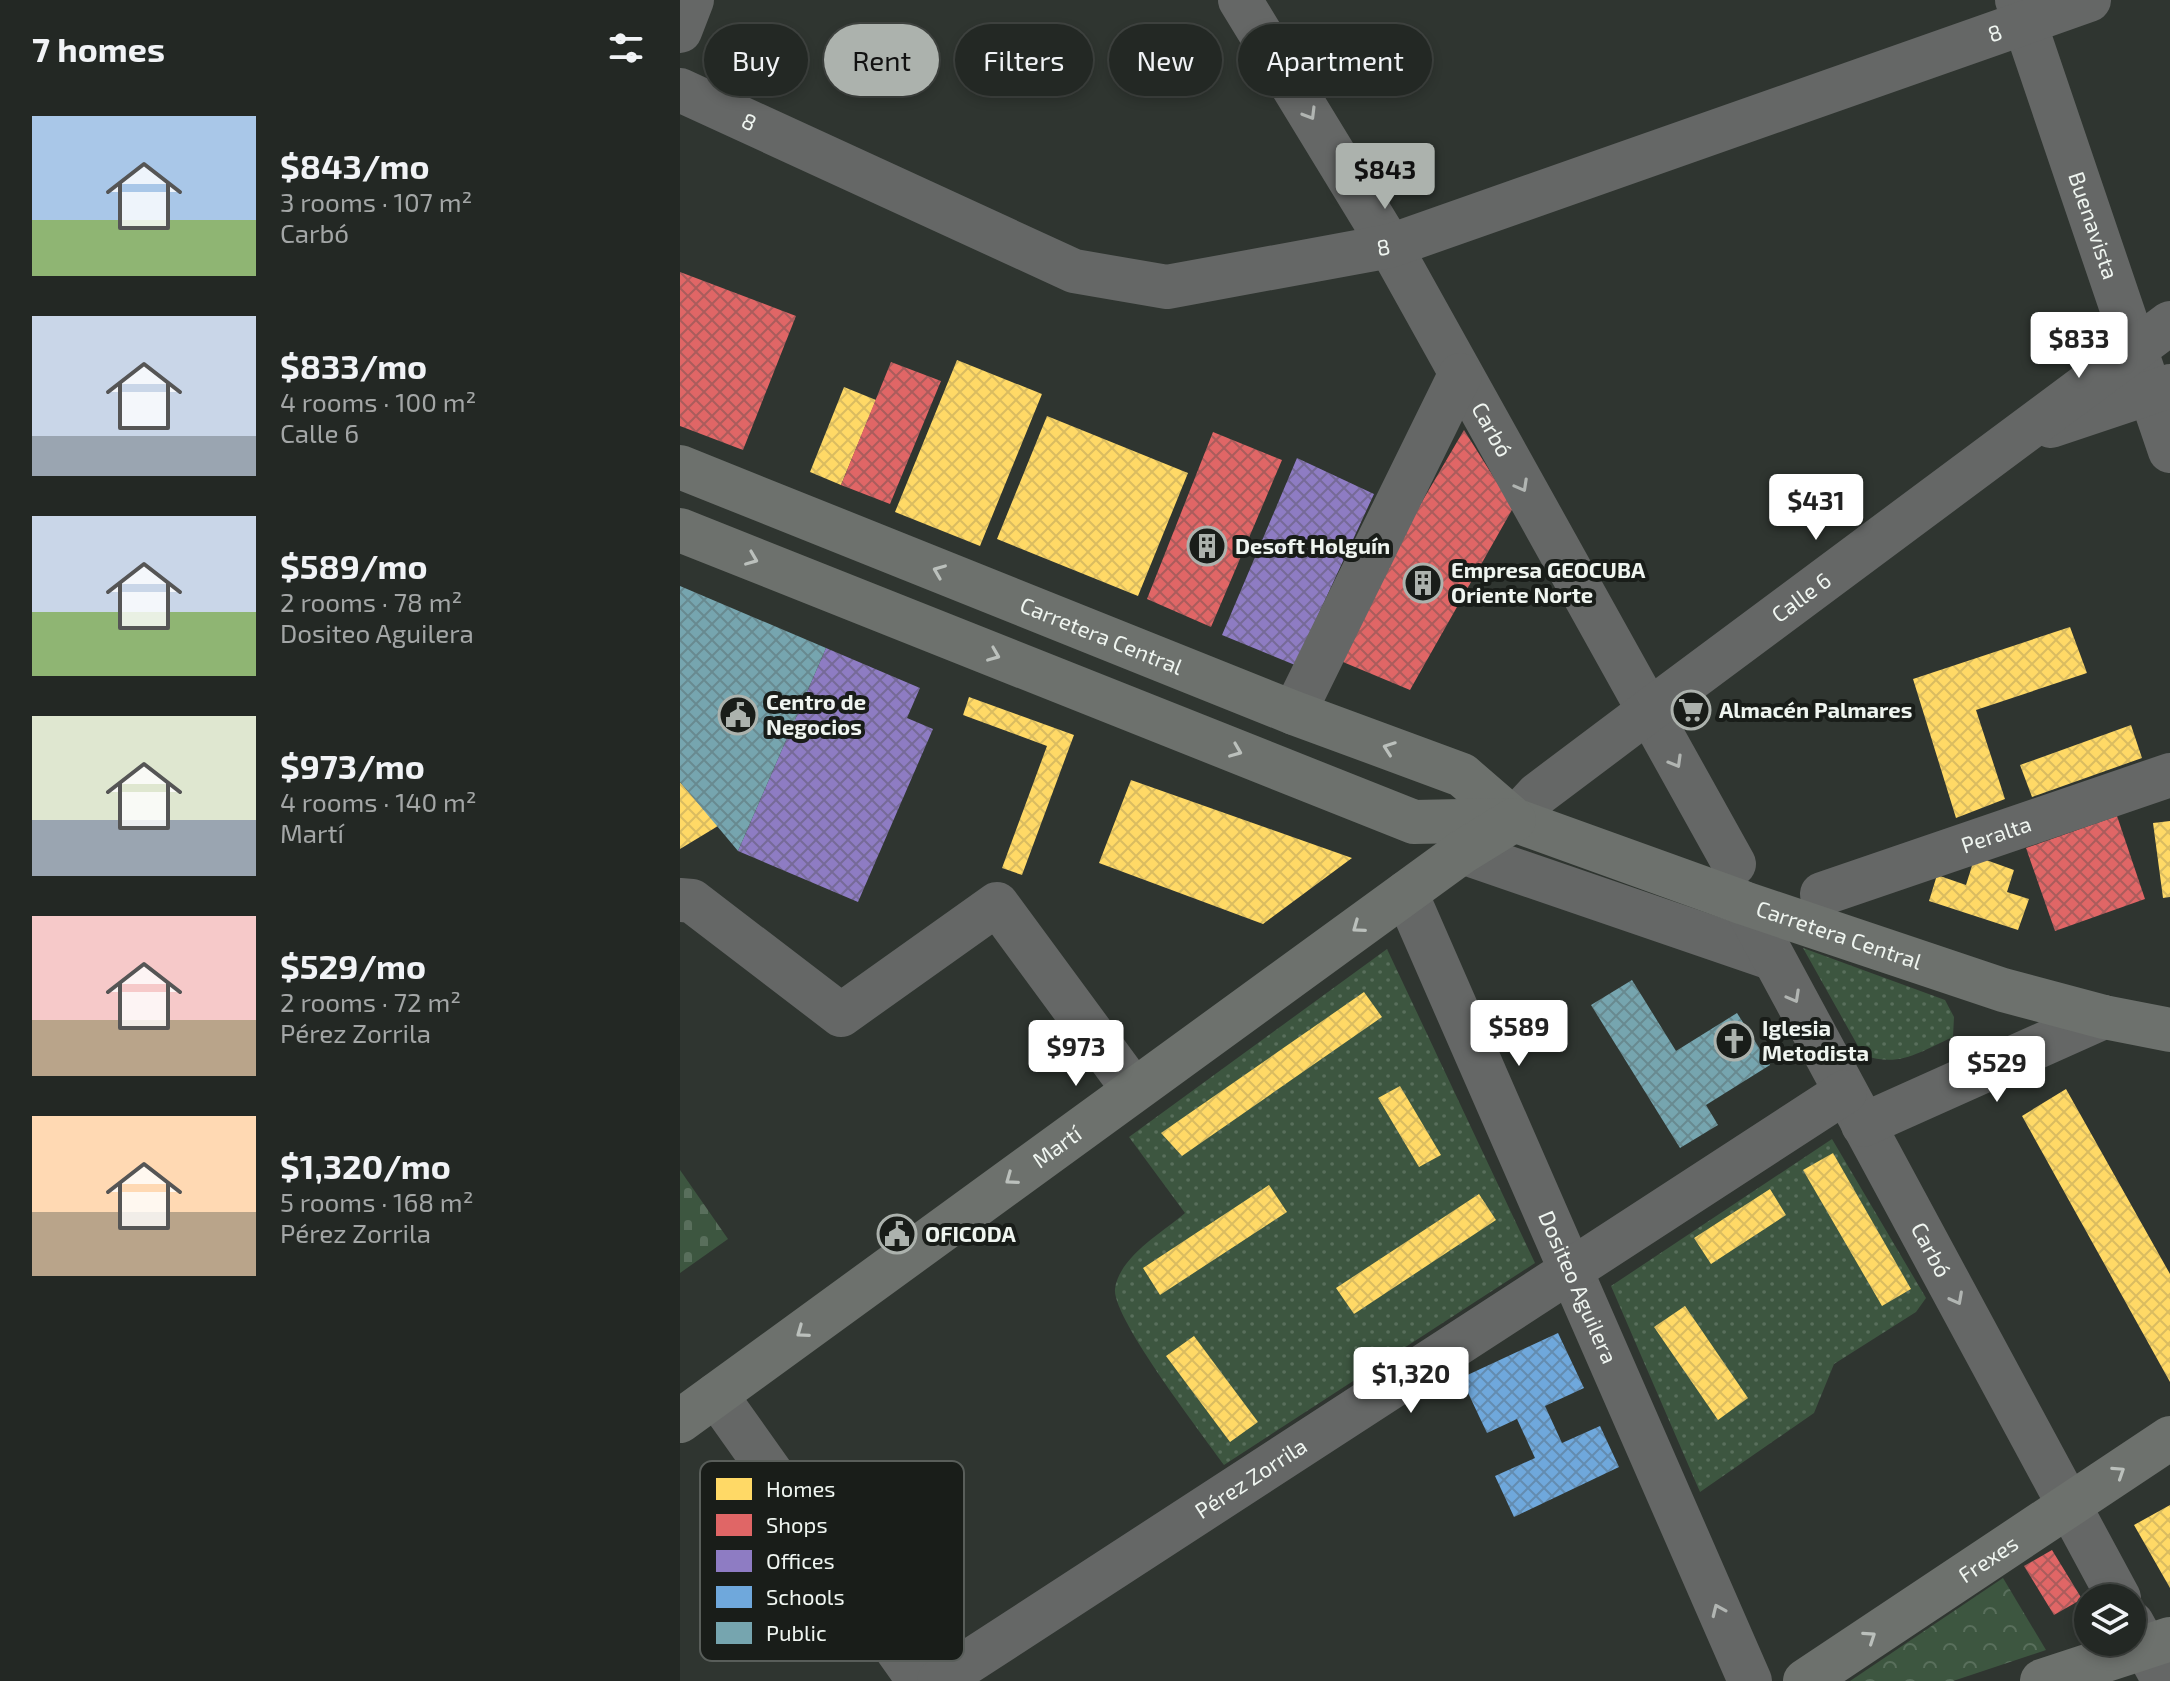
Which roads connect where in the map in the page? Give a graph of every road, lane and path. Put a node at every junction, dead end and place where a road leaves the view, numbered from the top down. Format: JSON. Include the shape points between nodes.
{"nodes":[{"id":1,"x":692,"y":0,"type":"edge"},
{"id":2,"x":1240,"y":0,"type":"edge"},
{"id":3,"x":2089,"y":0,"type":"edge"},
{"id":4,"x":2020,"y":10,"type":"edge"},
{"id":5,"x":680,"y":31,"type":"edge"},
{"id":6,"x":680,"y":90,"type":"edge"},
{"id":7,"x":1390,"y":246,"type":"junction"},
{"id":8,"x":2170,"y":323,"type":"edge"},
{"id":9,"x":2135,"y":350,"type":"junction"},
{"id":10,"x":1460,"y":375,"type":"junction"},
{"id":11,"x":2160,"y":390,"type":"edge"},
{"id":12,"x":2009,"y":439,"type":"junction"},
{"id":13,"x":2170,"y":451,"type":"edge"},
{"id":14,"x":680,"y":467,"type":"edge"},
{"id":15,"x":680,"y":530,"type":"edge"},
{"id":16,"x":1647,"y":712,"type":"junction"},
{"id":17,"x":1294,"y":713,"type":"junction"},
{"id":18,"x":2170,"y":775,"type":"edge"},
{"id":19,"x":1514,"y":820,"type":"junction"},
{"id":20,"x":1462,"y":852,"type":"junction"},
{"id":21,"x":1739,"y":884,"type":"junction"},
{"id":22,"x":1406,"y":893,"type":"junction"},
{"id":23,"x":1822,"y":894,"type":"dead end"},
{"id":24,"x":680,"y":900,"type":"edge"},
{"id":25,"x":1771,"y":958,"type":"junction"},
{"id":26,"x":2104,"y":1017,"type":"junction"},
{"id":27,"x":2170,"y":1030,"type":"edge"},
{"id":28,"x":1133,"y":1089,"type":"junction"},
{"id":29,"x":1854,"y":1108,"type":"junction"},
{"id":30,"x":1570,"y":1271,"type":"junction"},
{"id":31,"x":716,"y":1395,"type":"junction"},
{"id":32,"x":680,"y":1421,"type":"edge"},
{"id":33,"x":2170,"y":1438,"type":"edge"},
{"id":34,"x":763,"y":1461,"type":"edge"},
{"id":35,"x":2067,"y":1505,"type":"junction"},
{"id":36,"x":2111,"y":1584,"type":"edge"},
{"id":37,"x":2153,"y":1648,"type":"edge"},
{"id":38,"x":905,"y":1661,"type":"edge"},
{"id":39,"x":919,"y":1681,"type":"edge"},
{"id":40,"x":939,"y":1681,"type":"edge"},
{"id":41,"x":1750,"y":1681,"type":"edge"},
{"id":42,"x":1805,"y":1681,"type":"edge"},
{"id":43,"x":2042,"y":1681,"type":"edge"}],
"edges":[{"from":1,"to":5,"type":"street"},
{"from":2,"to":7,"type":"street","name":"Carbó","one_way":true},
{"from":3,"to":4,"type":"street","name":"8"},
{"from":4,"to":7,"type":"street","name":"8"},
{"from":4,"to":9,"type":"street","name":"Buenavista"},
{"from":6,"to":7,"type":"street","name":"8","via":[[1074,271],[1167,287]]},
{"from":7,"to":10,"type":"street","name":"Carbó"},
{"from":8,"to":9,"type":"street","name":"Calle 6"},
{"from":9,"to":11,"type":"street","name":"Buenavista"},
{"from":9,"to":12,"type":"street","name":"Calle 6"},
{"from":10,"to":16,"type":"street","name":"Carbó","one_way":true},
{"from":10,"to":17,"type":"street"},
{"from":11,"to":12,"type":"street"},
{"from":11,"to":13,"type":"street","name":"Buenavista"},
{"from":12,"to":16,"type":"street","name":"Calle 6"},
{"from":17,"to":14,"type":"main road","name":"Carretera Central","one_way":true},
{"from":15,"to":19,"type":"main road","name":"Carretera Central","one_way":true,"via":[[1414,822]]},
{"from":16,"to":19,"type":"street","name":"Calle 6","via":[[1538,794]]},
{"from":16,"to":21,"type":"street","name":"Carbó","one_way":true},
{"from":19,"to":17,"type":"main road","name":"Carretera Central","one_way":true,"via":[[1462,775]]},
{"from":18,"to":23,"type":"street","name":"Peralta"},
{"from":19,"to":20,"type":"main road","name":"Martí"},
{"from":19,"to":21,"type":"main road","name":"Carretera Central"},
{"from":20,"to":22,"type":"main road","name":"Martí"},
{"from":20,"to":25,"type":"street"},
{"from":21,"to":25,"type":"street","name":"Carbó"},
{"from":21,"to":26,"type":"main road","name":"Carretera Central","via":[[2003,990]]},
{"from":22,"to":28,"type":"main road","name":"Martí","one_way":true},
{"from":22,"to":30,"type":"street","name":"Dositeo Aguilera"},
{"from":24,"to":28,"type":"street","via":[[692,901],[841,1015],[997,904]]},
{"from":25,"to":29,"type":"street","name":"Carbó","one_way":true},
{"from":26,"to":27,"type":"main road","name":"Carretera Central"},
{"from":26,"to":29,"type":"street","name":"Pérez Zorrila"},
{"from":28,"to":31,"type":"main road","name":"Martí","one_way":true},
{"from":29,"to":30,"type":"street","name":"Pérez Zorrila"},
{"from":29,"to":35,"type":"street","name":"Carbó","one_way":true},
{"from":30,"to":40,"type":"street","name":"Pérez Zorrila"},
{"from":41,"to":30,"type":"street","name":"Dositeo Aguilera","one_way":true},
{"from":31,"to":32,"type":"main road","name":"Martí"},
{"from":31,"to":34,"type":"street"},
{"from":35,"to":33,"type":"main road","name":"Frexes","one_way":true},
{"from":35,"to":36,"type":"street","name":"Carbó"},
{"from":42,"to":35,"type":"main road","name":"Frexes","one_way":true},
{"from":37,"to":43,"type":"main road"},
{"from":38,"to":39,"type":"street"}]}
